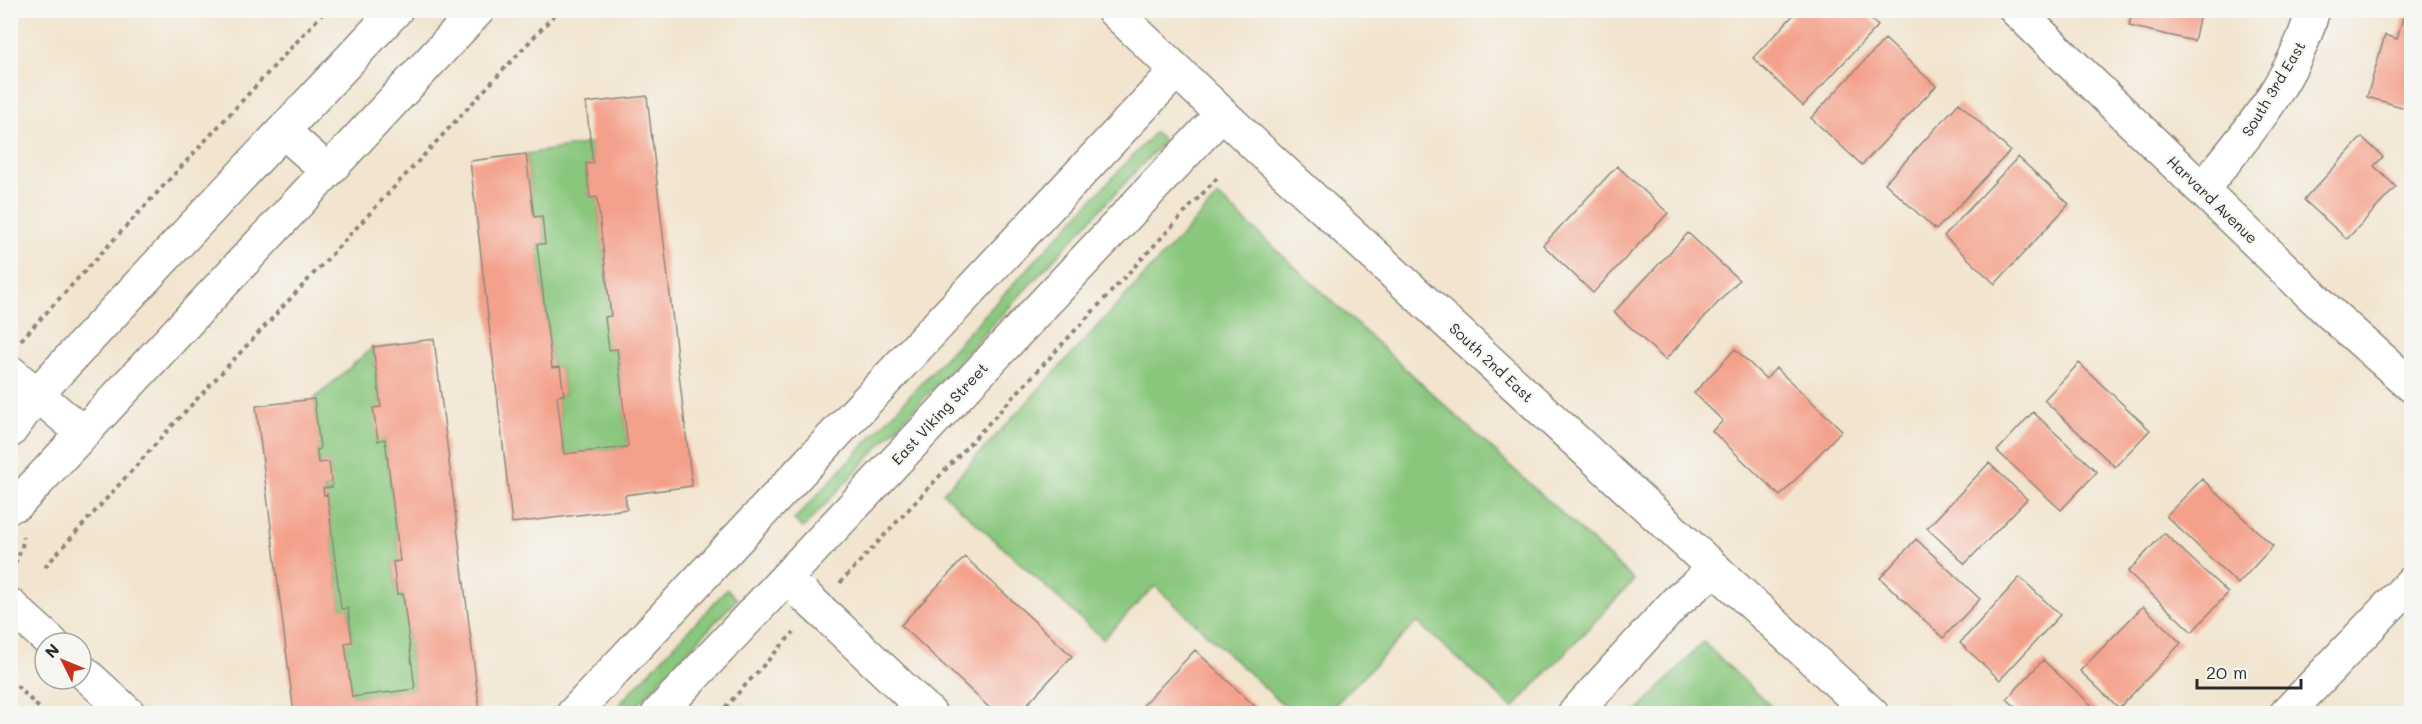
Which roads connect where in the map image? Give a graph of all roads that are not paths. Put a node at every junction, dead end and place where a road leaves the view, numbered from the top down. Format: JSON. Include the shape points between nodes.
{"nodes":[{"id":1,"x":396,"y":10,"type":"edge"},
{"id":2,"x":478,"y":10,"type":"edge"},
{"id":3,"x":1113,"y":10,"type":"edge"},
{"id":4,"x":2016,"y":10,"type":"edge"},
{"id":5,"x":2313,"y":10,"type":"edge"},
{"id":6,"x":1176,"y":71,"type":"junction"},
{"id":7,"x":1222,"y":114,"type":"junction"},
{"id":8,"x":284,"y":131,"type":"junction"},
{"id":9,"x":328,"y":171,"type":"junction"},
{"id":10,"x":2202,"y":189,"type":"junction"},
{"id":11,"x":15,"y":357,"type":"edge"},
{"id":12,"x":2412,"y":386,"type":"edge"},
{"id":13,"x":37,"y":394,"type":"junction"},
{"id":14,"x":10,"y":431,"type":"edge"},
{"id":15,"x":83,"y":433,"type":"junction"},
{"id":16,"x":10,"y":506,"type":"edge"},
{"id":17,"x":1715,"y":569,"type":"junction"},
{"id":18,"x":2412,"y":582,"type":"edge"},
{"id":19,"x":795,"y":587,"type":"junction"},
{"id":20,"x":10,"y":605,"type":"edge"},
{"id":21,"x":39,"y":631,"type":"edge"},
{"id":22,"x":93,"y":681,"type":"edge"},
{"id":23,"x":129,"y":714,"type":"edge"},
{"id":24,"x":573,"y":714,"type":"edge"},
{"id":25,"x":658,"y":714,"type":"edge"},
{"id":26,"x":930,"y":714,"type":"edge"},
{"id":27,"x":1574,"y":714,"type":"edge"},
{"id":28,"x":1872,"y":714,"type":"edge"},
{"id":29,"x":2286,"y":714,"type":"edge"}],
"edges":[{"from":1,"to":8,"type":"street"},
{"from":2,"to":9,"type":"street"},
{"from":3,"to":6,"type":"street","name":"South 2nd East"},
{"from":4,"to":10,"type":"street","name":"Harvard Avenue"},
{"from":5,"to":10,"type":"street","name":"South 3rd East","via":[[2306,37],[2256,125]]},
{"from":6,"to":7,"type":"street","name":"South 2nd East"},
{"from":6,"to":24,"type":"street"},
{"from":7,"to":17,"type":"street","name":"South 2nd East"},
{"from":7,"to":19,"type":"street","name":"East Viking Street"},
{"from":8,"to":9,"type":"street"},
{"from":8,"to":13,"type":"street"},
{"from":9,"to":15,"type":"street"},
{"from":10,"to":12,"type":"street","name":"Harvard Avenue"},
{"from":11,"to":13,"type":"street"},
{"from":13,"to":14,"type":"street"},
{"from":13,"to":15,"type":"street"},
{"from":15,"to":16,"type":"street","via":[[18,503]]},
{"from":17,"to":27,"type":"street","via":[[1676,602]]},
{"from":17,"to":28,"type":"street","name":"South 2nd East"},
{"from":18,"to":29,"type":"street"},
{"from":19,"to":25,"type":"street","name":"East Viking Street"},
{"from":19,"to":26,"type":"street","bridge":true},
{"from":20,"to":21,"type":"street"},
{"from":22,"to":23,"type":"street"}]}
